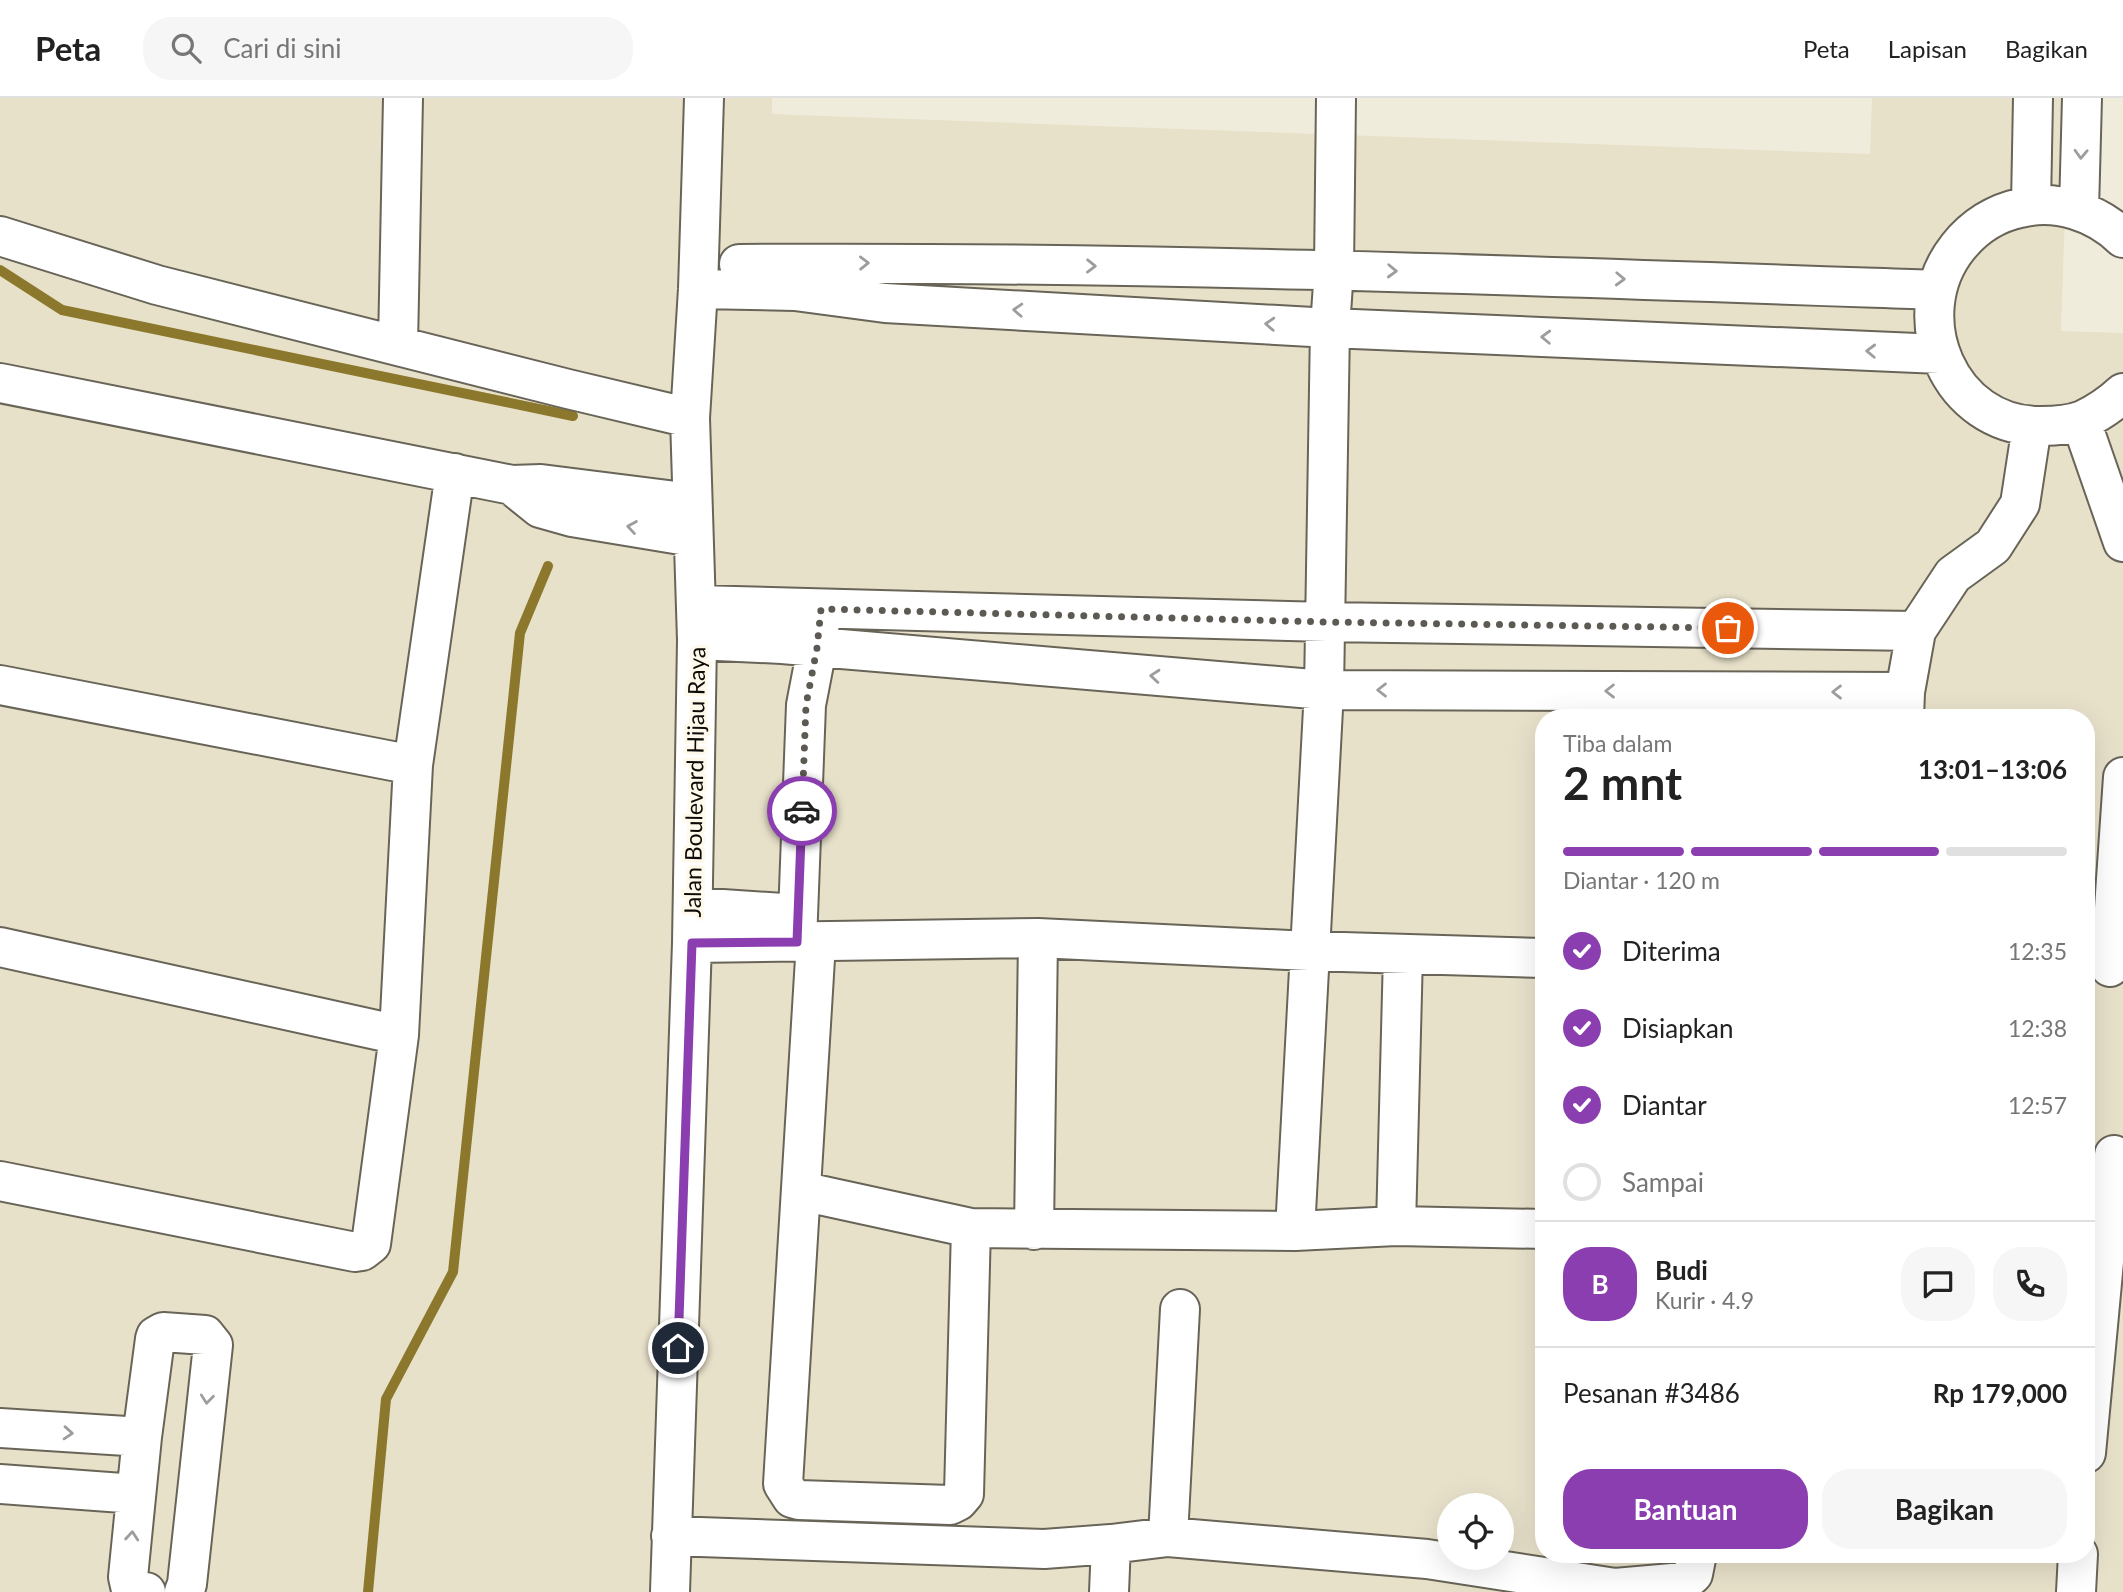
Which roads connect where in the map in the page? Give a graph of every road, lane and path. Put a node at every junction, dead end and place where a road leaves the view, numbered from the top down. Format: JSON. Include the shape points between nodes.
{"nodes":[{"id":1,"x":403,"y":98,"type":"edge"},
{"id":2,"x":704,"y":98,"type":"edge"},
{"id":3,"x":1336,"y":98,"type":"edge"},
{"id":4,"x":2033,"y":98,"type":"edge"},
{"id":5,"x":2082,"y":98,"type":"edge"},
{"id":6,"x":2031,"y":205,"type":"junction"},
{"id":7,"x":2079,"y":210,"type":"junction"},
{"id":8,"x":0,"y":236,"type":"edge"},
{"id":9,"x":2123,"y":239,"type":"edge"},
{"id":10,"x":1334,"y":269,"type":"junction"},
{"id":11,"x":698,"y":276,"type":"junction"},
{"id":12,"x":795,"y":277,"type":"junction"},
{"id":13,"x":1937,"y":290,"type":"junction"},
{"id":14,"x":1329,"y":328,"type":"junction"},
{"id":15,"x":398,"y":345,"type":"junction"},
{"id":16,"x":1940,"y":354,"type":"junction"},
{"id":17,"x":0,"y":383,"type":"edge"},
{"id":18,"x":2123,"y":393,"type":"edge"},
{"id":19,"x":690,"y":418,"type":"junction"},
{"id":20,"x":2081,"y":421,"type":"junction"},
{"id":21,"x":2032,"y":426,"type":"junction"},
{"id":22,"x":456,"y":473,"type":"junction"},
{"id":23,"x":693,"y":520,"type":"junction"},
{"id":24,"x":2123,"y":541,"type":"edge"},
{"id":25,"x":821,"y":609,"type":"junction"},
{"id":26,"x":1326,"y":622,"type":"junction"},
{"id":27,"x":736,"y":624,"type":"junction"},
{"id":28,"x":1916,"y":631,"type":"junction"},
{"id":29,"x":817,"y":648,"type":"junction"},
{"id":30,"x":0,"y":685,"type":"edge"},
{"id":31,"x":1324,"y":690,"type":"junction"},
{"id":32,"x":1905,"y":705,"type":"edge"},
{"id":33,"x":413,"y":765,"type":"junction"},
{"id":34,"x":2123,"y":777,"type":"edge"},
{"id":35,"x":727,"y":926,"type":"junction"},
{"id":36,"x":803,"y":933,"type":"junction"},
{"id":37,"x":1038,"y":938,"type":"junction"},
{"id":38,"x":0,"y":947,"type":"edge"},
{"id":39,"x":1309,"y":951,"type":"junction"},
{"id":40,"x":1404,"y":954,"type":"junction"},
{"id":41,"x":1535,"y":958,"type":"edge"},
{"id":42,"x":2110,"y":967,"type":"dead end"},
{"id":43,"x":399,"y":1035,"type":"junction"},
{"id":44,"x":2108,"y":1155,"type":"edge"},
{"id":45,"x":0,"y":1181,"type":"edge"},
{"id":46,"x":801,"y":1191,"type":"junction"},
{"id":47,"x":1396,"y":1226,"type":"junction"},
{"id":48,"x":971,"y":1228,"type":"junction"},
{"id":49,"x":1535,"y":1229,"type":"edge"},
{"id":50,"x":1034,"y":1230,"type":"junction"},
{"id":51,"x":1296,"y":1231,"type":"junction"},
{"id":52,"x":1180,"y":1309,"type":"dead end"},
{"id":53,"x":2095,"y":1331,"type":"edge"},
{"id":54,"x":0,"y":1428,"type":"edge"},
{"id":55,"x":142,"y":1437,"type":"junction"},
{"id":56,"x":0,"y":1484,"type":"edge"},
{"id":57,"x":136,"y":1494,"type":"junction"},
{"id":58,"x":671,"y":1536,"type":"junction"},
{"id":59,"x":1168,"y":1537,"type":"junction"},
{"id":60,"x":1111,"y":1545,"type":"junction"},
{"id":61,"x":1695,"y":1563,"type":"edge"},
{"id":62,"x":2078,"y":1563,"type":"edge"},
{"id":63,"x":146,"y":1592,"type":"edge"},
{"id":64,"x":184,"y":1592,"type":"edge"},
{"id":65,"x":670,"y":1592,"type":"edge"},
{"id":66,"x":1109,"y":1592,"type":"edge"},
{"id":67,"x":2076,"y":1592,"type":"edge"}],
"edges":[{"from":1,"to":15,"type":"street"},
{"from":2,"to":11,"type":"street","name":"Jalan Boulevard Hijau Raya"},
{"from":3,"to":10,"type":"street"},
{"from":4,"to":6,"type":"street"},
{"from":5,"to":7,"type":"street","one_way":true},
{"from":6,"to":7,"type":"street"},
{"from":6,"to":13,"type":"street","via":[[1984,222],[1965,238],[1950,258]]},
{"from":7,"to":9,"type":"street"},
{"from":8,"to":15,"type":"street","via":[[157,285]]},
{"from":12,"to":10,"type":"street","one_way":true},
{"from":10,"to":13,"type":"street","one_way":true},
{"from":10,"to":14,"type":"street"},
{"from":11,"to":12,"type":"street"},
{"from":11,"to":19,"type":"street","name":"Jalan Boulevard Hijau Raya"},
{"from":14,"to":12,"type":"street","one_way":true,"via":[[885,303]]},
{"from":13,"to":16,"type":"street","via":[[1934,329]]},
{"from":16,"to":14,"type":"street","one_way":true},
{"from":14,"to":26,"type":"street"},
{"from":15,"to":19,"type":"street"},
{"from":16,"to":21,"type":"street","via":[[1966,395],[2008,421]]},
{"from":17,"to":22,"type":"street"},
{"from":18,"to":20,"type":"street","via":[[2104,410]]},
{"from":19,"to":23,"type":"street","name":"Jalan Boulevard Hijau Raya"},
{"from":20,"to":21,"type":"street"},
{"from":20,"to":24,"type":"street"},
{"from":21,"to":28,"type":"street","via":[[2020,504],[1993,546],[1953,575]]},
{"from":22,"to":23,"type":"street","via":[[512,485],[540,508],[572,517]]},
{"from":22,"to":33,"type":"street"},
{"from":23,"to":27,"type":"street","name":"Jalan Boulevard Hijau Raya"},
{"from":25,"to":26,"type":"street"},
{"from":25,"to":27,"type":"street"},
{"from":25,"to":29,"type":"street"},
{"from":26,"to":28,"type":"street"},
{"from":26,"to":31,"type":"street"},
{"from":27,"to":29,"type":"street"},
{"from":27,"to":35,"type":"street","name":"Jalan Boulevard Hijau Raya"},
{"from":28,"to":32,"type":"street"},
{"from":31,"to":29,"type":"street","one_way":true},
{"from":29,"to":36,"type":"street","via":[[806,705]]},
{"from":30,"to":33,"type":"street"},
{"from":32,"to":31,"type":"street","one_way":true},
{"from":31,"to":39,"type":"street"},
{"from":33,"to":43,"type":"street"},
{"from":34,"to":42,"type":"street"},
{"from":35,"to":36,"type":"street"},
{"from":35,"to":58,"type":"street","name":"Jalan Boulevard Hijau Raya"},
{"from":36,"to":37,"type":"street"},
{"from":36,"to":46,"type":"street"},
{"from":37,"to":39,"type":"street"},
{"from":37,"to":50,"type":"street"},
{"from":38,"to":43,"type":"street"},
{"from":39,"to":40,"type":"street"},
{"from":39,"to":51,"type":"street"},
{"from":40,"to":41,"type":"street"},
{"from":40,"to":47,"type":"street"},
{"from":43,"to":45,"type":"street","via":[[373,1240],[362,1251]]},
{"from":44,"to":53,"type":"street"},
{"from":46,"to":48,"type":"street"},
{"from":46,"to":48,"type":"street","via":[[783,1484],[792,1498],[799,1500],[950,1504],[964,1494]]},
{"from":47,"to":49,"type":"street"},
{"from":47,"to":51,"type":"street"},
{"from":48,"to":50,"type":"street"},
{"from":50,"to":51,"type":"street"},
{"from":52,"to":59,"type":"street"},
{"from":54,"to":55,"type":"street","one_way":true},
{"from":55,"to":57,"type":"street"},
{"from":55,"to":64,"type":"street","one_way":true,"via":[[156,1336],[163,1332],[205,1335],[213,1345]]},
{"from":56,"to":57,"type":"street"},
{"from":63,"to":57,"type":"street","one_way":true,"via":[[131,1590],[128,1584]]},
{"from":58,"to":60,"type":"street","via":[[1044,1549]]},
{"from":58,"to":65,"type":"street","name":"Jalan Boulevard Hijau Raya"},
{"from":59,"to":60,"type":"street"},
{"from":59,"to":61,"type":"street","via":[[1427,1559],[1615,1588],[1684,1582],[1693,1574]]},
{"from":60,"to":66,"type":"street"},
{"from":62,"to":67,"type":"street"}]}
